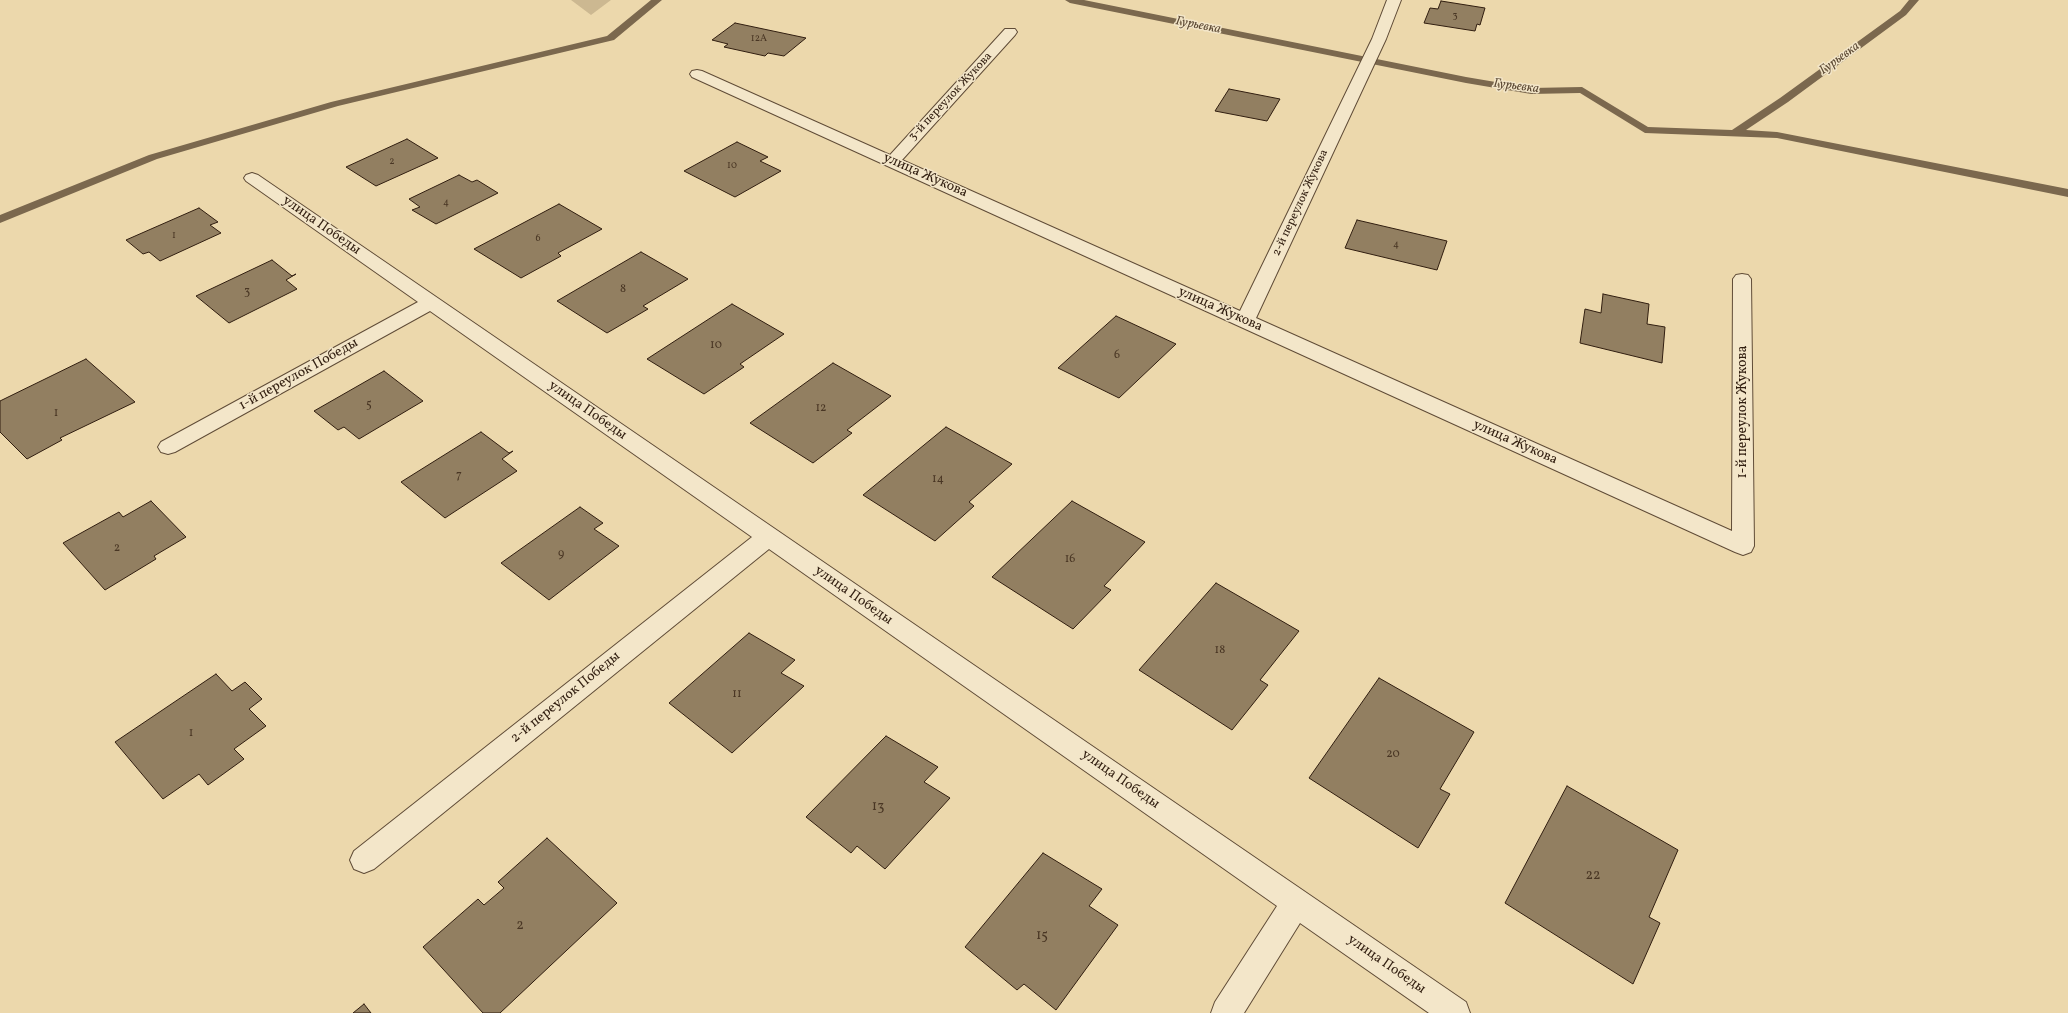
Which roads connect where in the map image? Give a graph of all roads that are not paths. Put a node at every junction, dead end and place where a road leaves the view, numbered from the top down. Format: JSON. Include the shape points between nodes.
{"nodes":[{"id":1,"x":1394,"y":0,"type":"edge"},
{"id":2,"x":1010,"y":32,"type":"dead end"},
{"id":3,"x":697,"y":74,"type":"dead end"},
{"id":4,"x":892,"y":162,"type":"junction"},
{"id":5,"x":252,"y":178,"type":"dead end"},
{"id":6,"x":1742,"y":279,"type":"dead end"},
{"id":7,"x":431,"y":303,"type":"junction"},
{"id":8,"x":1245,"y":321,"type":"junction"},
{"id":9,"x":168,"y":447,"type":"dead end"},
{"id":10,"x":768,"y":536,"type":"junction"},
{"id":11,"x":1743,"y":546,"type":"joint"},
{"id":12,"x":364,"y":860,"type":"dead end"},
{"id":13,"x":1296,"y":903,"type":"junction"},
{"id":14,"x":1226,"y":1013,"type":"edge"},
{"id":15,"x":1454,"y":1013,"type":"edge"}],
"edges":[{"from":1,"to":8,"type":"street","name":"2-й переулок Жукова","via":[[1358,85]]},
{"from":2,"to":4,"type":"street","name":"3-й переулок Жукова"},
{"from":3,"to":4,"type":"street","name":"улица Жукова"},
{"from":4,"to":8,"type":"street","name":"улица Жукова"},
{"from":5,"to":7,"type":"street","name":"улица Победы"},
{"from":6,"to":11,"type":"street","name":"1-й переулок Жукова"},
{"from":7,"to":9,"type":"street","name":"1-й переулок Победы"},
{"from":7,"to":10,"type":"street","name":"улица Победы"},
{"from":8,"to":11,"type":"street","name":"улица Жукова"},
{"from":10,"to":12,"type":"street","name":"2-й переулок Победы"},
{"from":10,"to":13,"type":"street","name":"улица Победы"},
{"from":13,"to":14,"type":"street"},
{"from":13,"to":15,"type":"street","name":"улица Победы"}]}
